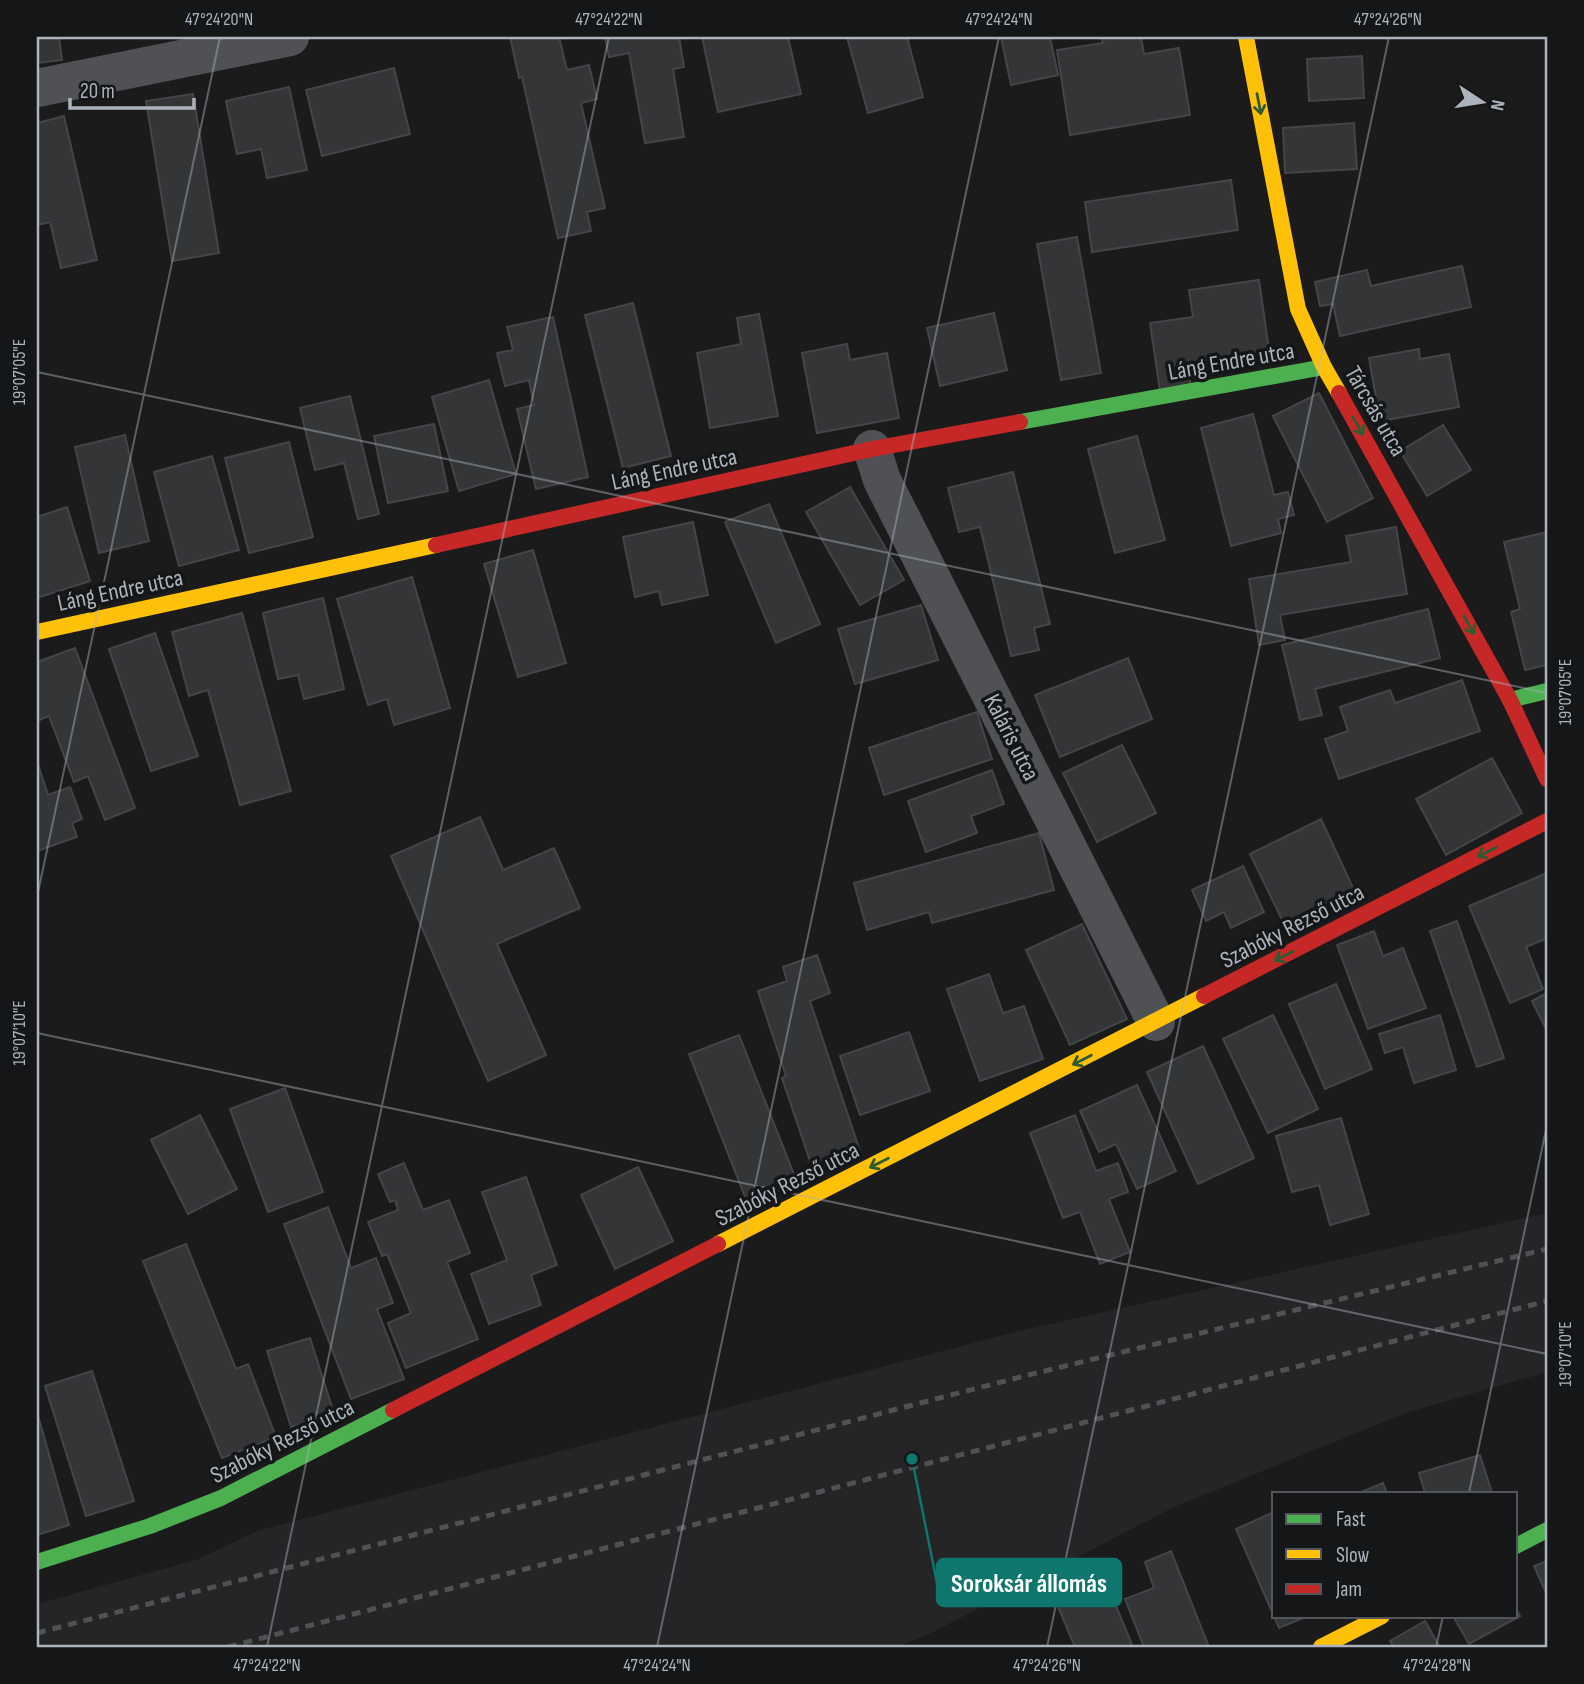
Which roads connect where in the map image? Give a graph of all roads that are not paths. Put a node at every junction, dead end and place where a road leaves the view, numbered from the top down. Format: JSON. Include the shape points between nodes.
{"nodes":[{"id":1,"x":290,"y":37,"type":"edge"},
{"id":2,"x":1246,"y":37,"type":"edge"},
{"id":3,"x":37,"y":88,"type":"edge"},
{"id":4,"x":1324,"y":367,"type":"junction"},
{"id":5,"x":872,"y":449,"type":"junction"},
{"id":6,"x":37,"y":632,"type":"edge"},
{"id":7,"x":1547,"y":691,"type":"edge"},
{"id":8,"x":1510,"y":700,"type":"junction"},
{"id":9,"x":1547,"y":779,"type":"edge"},
{"id":10,"x":1547,"y":821,"type":"edge"},
{"id":11,"x":1156,"y":1022,"type":"junction"},
{"id":12,"x":1547,"y":1530,"type":"edge"},
{"id":13,"x":1518,"y":1545,"type":"edge"},
{"id":14,"x":37,"y":1562,"type":"edge"},
{"id":15,"x":1378,"y":1618,"type":"edge"},
{"id":16,"x":1321,"y":1647,"type":"edge"}],
"edges":[{"from":1,"to":3,"type":"street"},
{"from":2,"to":4,"type":"street","name":"Tárcsás utca","one_way":true,"via":[[1298,309]]},
{"from":4,"to":5,"type":"street","name":"Láng Endre utca"},
{"from":4,"to":8,"type":"street","name":"Tárcsás utca","one_way":true},
{"from":5,"to":6,"type":"street","name":"Láng Endre utca"},
{"from":5,"to":11,"type":"street","name":"Kaláris utca","via":[[882,481]]},
{"from":7,"to":8,"type":"street"},
{"from":8,"to":9,"type":"street","name":"Tárcsás utca"},
{"from":10,"to":11,"type":"street","name":"Szabóky Rezső utca","one_way":true},
{"from":11,"to":14,"type":"street","name":"Szabóky Rezső utca","one_way":true,"via":[[221,1498]]},
{"from":12,"to":13,"type":"street"},
{"from":15,"to":16,"type":"street"}]}
